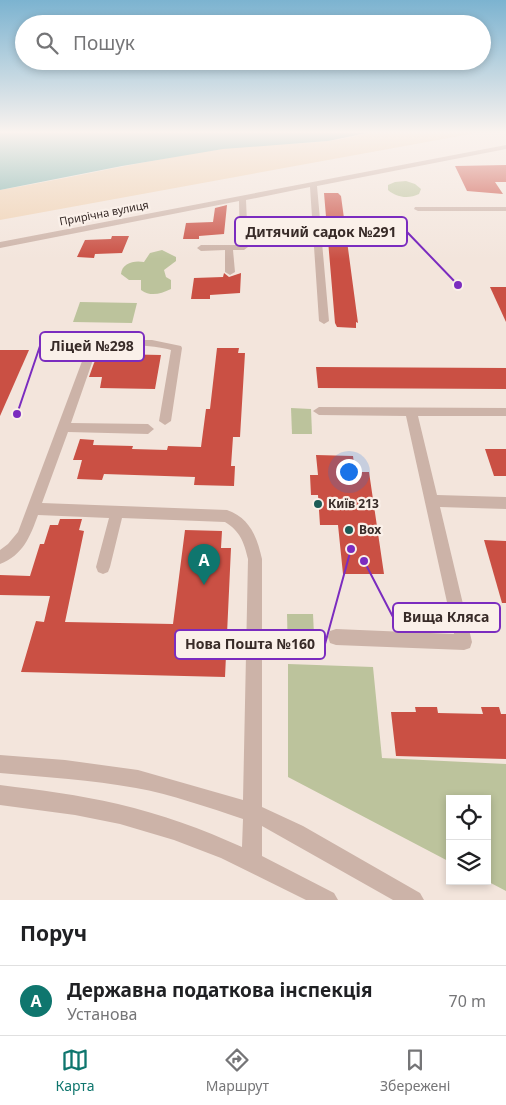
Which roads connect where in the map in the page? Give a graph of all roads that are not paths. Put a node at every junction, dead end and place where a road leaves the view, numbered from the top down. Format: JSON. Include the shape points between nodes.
{"nodes":[{"id":1,"x":361,"y":175,"type":"edge"},
{"id":2,"x":314,"y":184,"type":"junction"},
{"id":3,"x":242,"y":198,"type":"junction"},
{"id":4,"x":418,"y":209,"type":"dead end"},
{"id":5,"x":506,"y":209,"type":"edge"},
{"id":6,"x":0,"y":245,"type":"edge"},
{"id":7,"x":201,"y":248,"type":"dead end"},
{"id":8,"x":228,"y":248,"type":"junction"},
{"id":9,"x":230,"y":272,"type":"dead end"},
{"id":10,"x":324,"y":321,"type":"dead end"},
{"id":11,"x":319,"y":411,"type":"dead end"},
{"id":12,"x":411,"y":411,"type":"junction"},
{"id":13,"x":506,"y":412,"type":"edge"},
{"id":14,"x":165,"y":421,"type":"dead end"},
{"id":15,"x":63,"y":427,"type":"junction"},
{"id":16,"x":148,"y":429,"type":"dead end"},
{"id":17,"x":432,"y":501,"type":"junction"},
{"id":18,"x":506,"y":503,"type":"edge"},
{"id":19,"x":33,"y":509,"type":"junction"},
{"id":20,"x":117,"y":512,"type":"junction"},
{"id":21,"x":0,"y":557,"type":"edge"},
{"id":22,"x":103,"y":568,"type":"dead end"},
{"id":23,"x":336,"y":637,"type":"dead end"},
{"id":24,"x":0,"y":764,"type":"edge"},
{"id":25,"x":0,"y":796,"type":"edge"},
{"id":26,"x":253,"y":813,"type":"junction"},
{"id":27,"x":252,"y":860,"type":"junction"},
{"id":28,"x":327,"y":900,"type":"edge"},
{"id":29,"x":413,"y":900,"type":"edge"}],
"edges":[{"from":1,"to":2,"type":"street","name":"Прирічна вулиця"},
{"from":2,"to":3,"type":"street","name":"Прирічна вулиця"},
{"from":2,"to":10,"type":"street"},
{"from":3,"to":6,"type":"street","name":"Прирічна вулиця"},
{"from":3,"to":8,"type":"street","via":[[244,247]]},
{"from":4,"to":5,"type":"street"},
{"from":7,"to":8,"type":"street"},
{"from":8,"to":9,"type":"street"},
{"from":11,"to":12,"type":"street"},
{"from":12,"to":13,"type":"street"},
{"from":12,"to":17,"type":"street"},
{"from":14,"to":15,"type":"street","via":[[177,348],[109,344],[94,350],[89,356]]},
{"from":15,"to":16,"type":"street"},
{"from":15,"to":19,"type":"street"},
{"from":17,"to":18,"type":"street"},
{"from":17,"to":23,"type":"street","via":[[464,642]]},
{"from":19,"to":20,"type":"street"},
{"from":19,"to":21,"type":"street","via":[[17,546]]},
{"from":20,"to":22,"type":"street"},
{"from":20,"to":26,"type":"street","via":[[227,516],[241,524],[250,536],[255,559]]},
{"from":24,"to":26,"type":"street","via":[[138,779]]},
{"from":25,"to":27,"type":"street","via":[[120,814]]},
{"from":26,"to":27,"type":"street"},
{"from":26,"to":29,"type":"street","via":[[296,833]]},
{"from":27,"to":28,"type":"street"}]}
